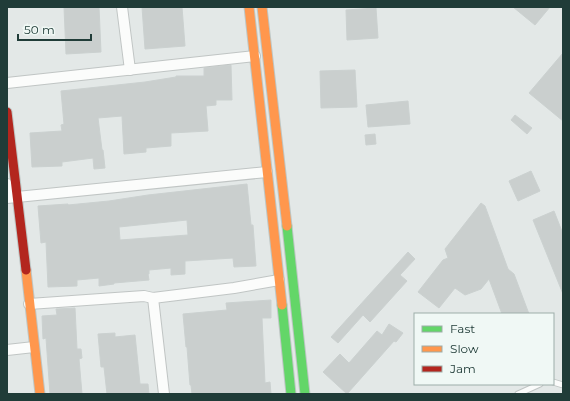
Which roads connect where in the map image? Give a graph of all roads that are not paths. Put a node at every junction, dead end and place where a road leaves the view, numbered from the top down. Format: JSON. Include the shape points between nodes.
{"nodes":[{"id":1,"x":122,"y":7,"type":"edge"},
{"id":2,"x":249,"y":7,"type":"edge"},
{"id":3,"x":262,"y":7,"type":"edge"},
{"id":4,"x":255,"y":56,"type":"junction"},
{"id":5,"x":130,"y":70,"type":"junction"},
{"id":6,"x":7,"y":83,"type":"edge"},
{"id":7,"x":7,"y":112,"type":"edge"},
{"id":8,"x":267,"y":172,"type":"junction"},
{"id":9,"x":7,"y":184,"type":"edge"},
{"id":10,"x":12,"y":197,"type":"edge"},
{"id":11,"x":279,"y":280,"type":"junction"},
{"id":12,"x":152,"y":298,"type":"junction"},
{"id":13,"x":30,"y":304,"type":"junction"},
{"id":14,"x":34,"y":347,"type":"junction"},
{"id":15,"x":7,"y":350,"type":"edge"},
{"id":16,"x":538,"y":385,"type":"edge"},
{"id":17,"x":40,"y":394,"type":"edge"},
{"id":18,"x":164,"y":394,"type":"edge"},
{"id":19,"x":291,"y":394,"type":"edge"},
{"id":20,"x":305,"y":394,"type":"edge"},
{"id":21,"x":518,"y":394,"type":"edge"}],
"edges":[{"from":1,"to":5,"type":"street"},
{"from":2,"to":4,"type":"street"},
{"from":3,"to":20,"type":"street"},
{"from":4,"to":5,"type":"street"},
{"from":4,"to":8,"type":"street"},
{"from":5,"to":6,"type":"street"},
{"from":7,"to":10,"type":"street"},
{"from":8,"to":10,"type":"street"},
{"from":8,"to":11,"type":"street"},
{"from":9,"to":10,"type":"street"},
{"from":10,"to":13,"type":"street"},
{"from":11,"to":12,"type":"street"},
{"from":11,"to":19,"type":"street"},
{"from":12,"to":13,"type":"street","via":[[144,296]]},
{"from":12,"to":18,"type":"street"},
{"from":13,"to":14,"type":"street"},
{"from":14,"to":15,"type":"street"},
{"from":14,"to":17,"type":"street"},
{"from":16,"to":21,"type":"lane"}]}
